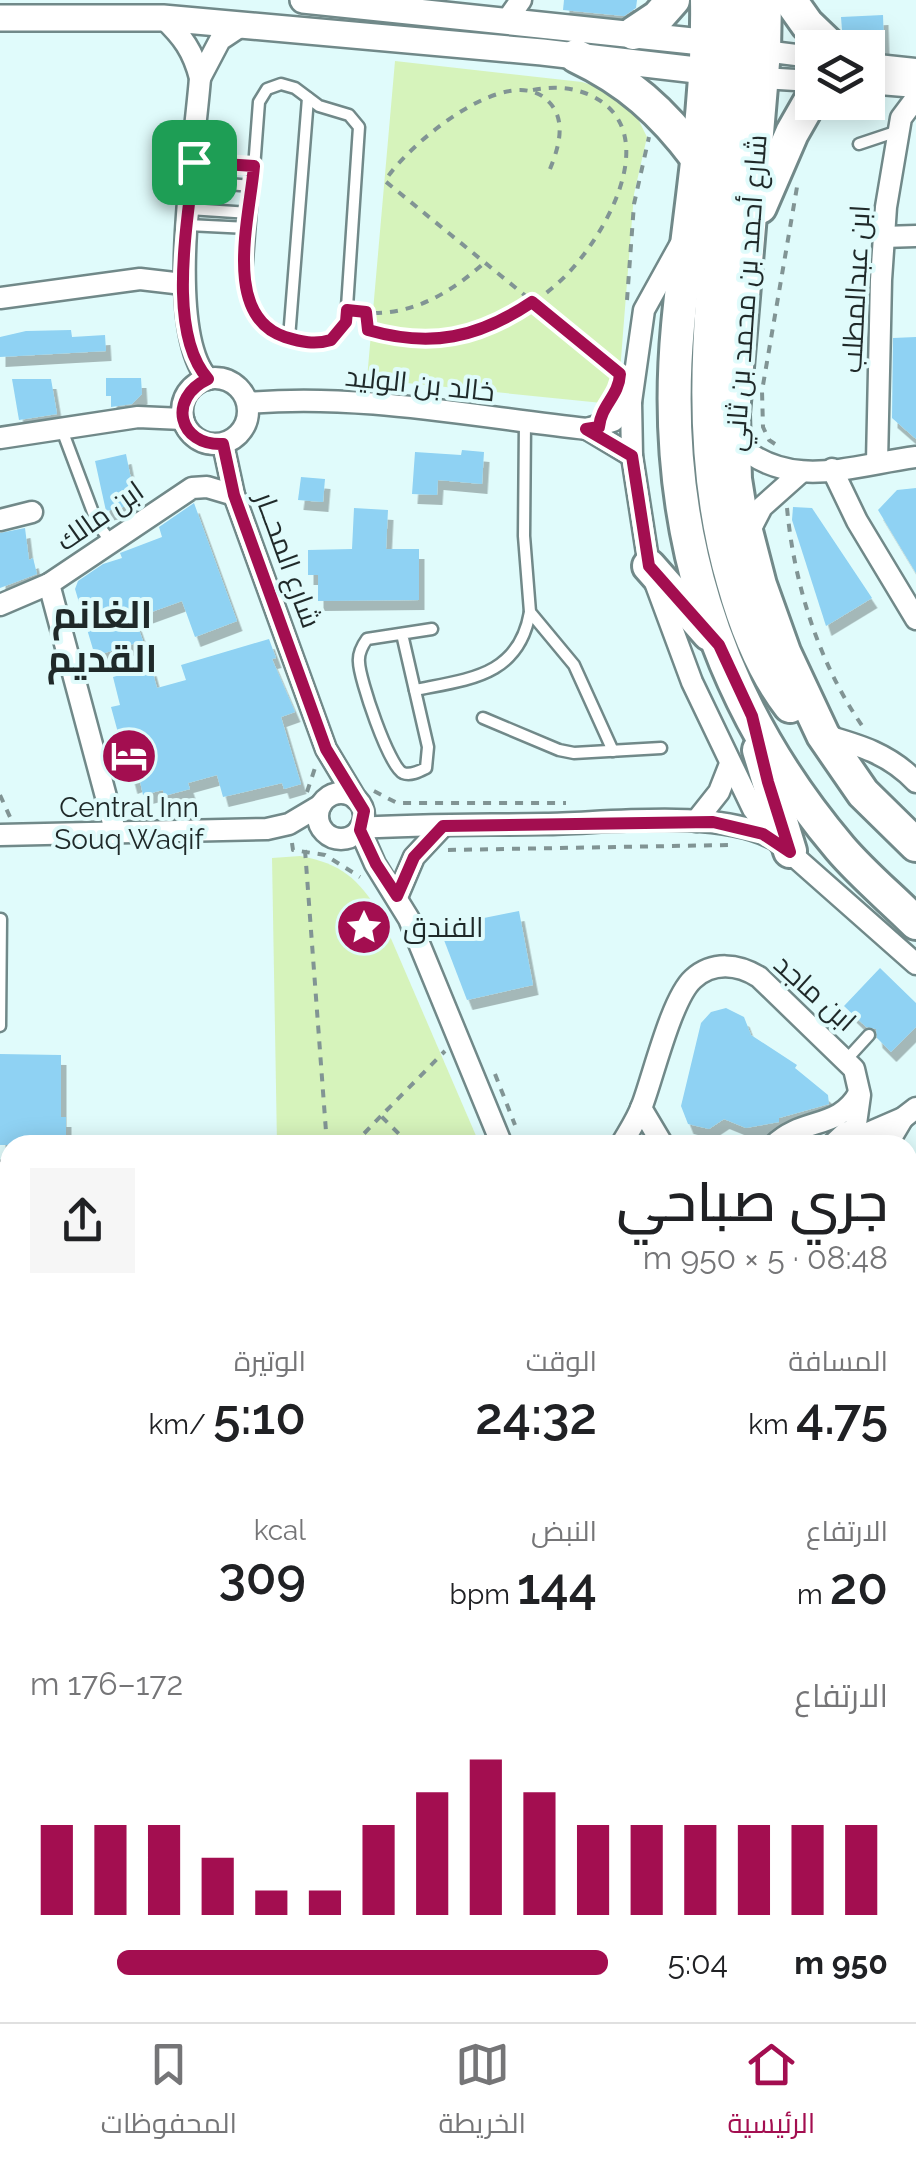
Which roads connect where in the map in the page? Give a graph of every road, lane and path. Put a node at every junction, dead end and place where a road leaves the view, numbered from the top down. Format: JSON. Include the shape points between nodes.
{"nodes":[{"id":1,"x":303,"y":0,"type":"edge"},
{"id":2,"x":674,"y":0,"type":"edge"},
{"id":3,"x":707,"y":0,"type":"edge"},
{"id":4,"x":734,"y":0,"type":"edge"},
{"id":5,"x":765,"y":0,"type":"edge"},
{"id":6,"x":790,"y":0,"type":"edge"},
{"id":7,"x":334,"y":2,"type":"edge"},
{"id":8,"x":514,"y":10,"type":"edge"},
{"id":9,"x":0,"y":18,"type":"edge"},
{"id":10,"x":163,"y":18,"type":"junction"},
{"id":11,"x":244,"y":24,"type":"junction"},
{"id":12,"x":812,"y":30,"type":"edge"},
{"id":13,"x":634,"y":33,"type":"junction"},
{"id":14,"x":576,"y":56,"type":"junction"},
{"id":15,"x":795,"y":58,"type":"edge"},
{"id":16,"x":734,"y":60,"type":"junction"},
{"id":17,"x":916,"y":69,"type":"edge"},
{"id":18,"x":885,"y":74,"type":"edge"},
{"id":19,"x":795,"y":76,"type":"edge"},
{"id":20,"x":200,"y":78,"type":"junction"},
{"id":21,"x":885,"y":80,"type":"edge"},
{"id":22,"x":916,"y":87,"type":"edge"},
{"id":23,"x":530,"y":91,"type":"junction"},
{"id":24,"x":885,"y":93,"type":"edge"},
{"id":25,"x":308,"y":98,"type":"junction"},
{"id":26,"x":916,"y":98,"type":"edge"},
{"id":27,"x":654,"y":106,"type":"junction"},
{"id":28,"x":799,"y":120,"type":"edge"},
{"id":29,"x":899,"y":125,"type":"junction"},
{"id":30,"x":860,"y":144,"type":"dead end"},
{"id":31,"x":697,"y":158,"type":"junction"},
{"id":32,"x":254,"y":166,"type":"junction"},
{"id":33,"x":550,"y":169,"type":"dead end"},
{"id":34,"x":193,"y":172,"type":"junction"},
{"id":35,"x":800,"y":172,"type":"dead end"},
{"id":36,"x":252,"y":186,"type":"junction"},
{"id":37,"x":250,"y":212,"type":"junction"},
{"id":38,"x":188,"y":218,"type":"junction"},
{"id":39,"x":248,"y":228,"type":"junction"},
{"id":40,"x":689,"y":230,"type":"junction"},
{"id":41,"x":748,"y":234,"type":"junction"},
{"id":42,"x":916,"y":236,"type":"edge"},
{"id":43,"x":883,"y":237,"type":"junction"},
{"id":44,"x":484,"y":263,"type":"junction"},
{"id":45,"x":183,"y":284,"type":"junction"},
{"id":46,"x":1,"y":294,"type":"edge"},
{"id":47,"x":532,"y":302,"type":"junction"},
{"id":48,"x":347,"y":310,"type":"junction"},
{"id":49,"x":366,"y":312,"type":"junction"},
{"id":50,"x":625,"y":315,"type":"dead end"},
{"id":51,"x":289,"y":338,"type":"junction"},
{"id":52,"x":622,"y":360,"type":"dead end"},
{"id":53,"x":208,"y":379,"type":"junction"},
{"id":54,"x":632,"y":402,"type":"junction"},
{"id":55,"x":248,"y":404,"type":"junction"},
{"id":56,"x":183,"y":419,"type":"junction"},
{"id":57,"x":525,"y":422,"type":"junction"},
{"id":58,"x":62,"y":429,"type":"junction"},
{"id":59,"x":586,"y":429,"type":"junction"},
{"id":60,"x":0,"y":438,"type":"edge"},
{"id":61,"x":734,"y":440,"type":"junction"},
{"id":62,"x":223,"y":444,"type":"junction"},
{"id":63,"x":632,"y":456,"type":"junction"},
{"id":64,"x":916,"y":457,"type":"edge"},
{"id":65,"x":877,"y":462,"type":"junction"},
{"id":66,"x":832,"y":469,"type":"junction"},
{"id":67,"x":789,"y":476,"type":"junction"},
{"id":68,"x":234,"y":495,"type":"junction"},
{"id":69,"x":32,"y":512,"type":"dead end"},
{"id":70,"x":0,"y":520,"type":"edge"},
{"id":71,"x":747,"y":537,"type":"junction"},
{"id":72,"x":111,"y":543,"type":"junction"},
{"id":73,"x":649,"y":566,"type":"junction"},
{"id":74,"x":49,"y":584,"type":"junction"},
{"id":75,"x":0,"y":605,"type":"edge"},
{"id":76,"x":530,"y":612,"type":"junction"},
{"id":77,"x":916,"y":619,"type":"edge"},
{"id":78,"x":432,"y":629,"type":"dead end"},
{"id":79,"x":402,"y":634,"type":"junction"},
{"id":80,"x":719,"y":645,"type":"junction"},
{"id":81,"x":415,"y":690,"type":"junction"},
{"id":82,"x":752,"y":716,"type":"junction"},
{"id":83,"x":483,"y":718,"type":"dead end"},
{"id":84,"x":823,"y":736,"type":"junction"},
{"id":85,"x":661,"y":748,"type":"dead end"},
{"id":86,"x":612,"y":751,"type":"junction"},
{"id":87,"x":323,"y":756,"type":"junction"},
{"id":88,"x":884,"y":756,"type":"junction"},
{"id":89,"x":730,"y":764,"type":"junction"},
{"id":90,"x":916,"y":782,"type":"edge"},
{"id":91,"x":360,"y":795,"type":"junction"},
{"id":92,"x":315,"y":802,"type":"junction"},
{"id":93,"x":565,"y":803,"type":"dead end"},
{"id":94,"x":696,"y":822,"type":"junction"},
{"id":95,"x":410,"y":824,"type":"junction"},
{"id":96,"x":443,"y":826,"type":"junction"},
{"id":97,"x":267,"y":829,"type":"junction"},
{"id":98,"x":360,"y":829,"type":"junction"},
{"id":99,"x":116,"y":834,"type":"junction"},
{"id":100,"x":730,"y":834,"type":"dead end"},
{"id":101,"x":0,"y":835,"type":"edge"},
{"id":102,"x":333,"y":838,"type":"junction"},
{"id":103,"x":292,"y":839,"type":"dead end"},
{"id":104,"x":916,"y":845,"type":"edge"},
{"id":105,"x":784,"y":847,"type":"junction"},
{"id":106,"x":305,"y":850,"type":"junction"},
{"id":107,"x":438,"y":853,"type":"dead end"},
{"id":108,"x":376,"y":875,"type":"junction"},
{"id":109,"x":397,"y":896,"type":"junction"},
{"id":110,"x":1,"y":919,"type":"edge"},
{"id":111,"x":916,"y":923,"type":"edge"},
{"id":112,"x":916,"y":964,"type":"edge"},
{"id":113,"x":0,"y":1026,"type":"edge"},
{"id":114,"x":869,"y":1035,"type":"dead end"},
{"id":115,"x":847,"y":1058,"type":"junction"},
{"id":116,"x":450,"y":1064,"type":"dead end"},
{"id":117,"x":493,"y":1069,"type":"dead end"},
{"id":118,"x":860,"y":1091,"type":"junction"},
{"id":119,"x":641,"y":1108,"type":"junction"},
{"id":120,"x":912,"y":1112,"type":"edge"},
{"id":121,"x":380,"y":1116,"type":"junction"},
{"id":122,"x":326,"y":1135,"type":"edge"},
{"id":123,"x":362,"y":1135,"type":"edge"},
{"id":124,"x":400,"y":1135,"type":"edge"},
{"id":125,"x":507,"y":1135,"type":"edge"},
{"id":126,"x":510,"y":1135,"type":"edge"},
{"id":127,"x":627,"y":1135,"type":"edge"},
{"id":128,"x":657,"y":1135,"type":"edge"},
{"id":129,"x":787,"y":1135,"type":"edge"},
{"id":130,"x":865,"y":1135,"type":"edge"},
{"id":131,"x":869,"y":1135,"type":"edge"},
{"id":132,"x":895,"y":1135,"type":"edge"}],
"edges":[{"from":1,"to":7,"type":"street"},
{"from":2,"to":13,"type":"main road"},
{"from":3,"to":16,"type":"main road"},
{"from":4,"to":16,"type":"main road"},
{"from":5,"to":16,"type":"main road"},
{"from":6,"to":12,"type":"main road"},
{"from":7,"to":8,"type":"street"},
{"from":8,"to":13,"type":"street"},
{"from":9,"to":10,"type":"street"},
{"from":10,"to":11,"type":"street"},
{"from":10,"to":20,"type":"street","via":[[184,37]]},
{"from":11,"to":14,"type":"street"},
{"from":11,"to":20,"type":"street","via":[[220,40]]},
{"from":13,"to":16,"type":"street"},
{"from":14,"to":16,"type":"street"},
{"from":14,"to":27,"type":"main road"},
{"from":15,"to":16,"type":"street"},
{"from":16,"to":19,"type":"street"},
{"from":16,"to":31,"type":"main road","name":"شارع أحمد بن محمد بن ثاني"},
{"from":16,"to":41,"type":"main road","name":"شارع أحمد بن محمد بن ثاني"},
{"from":16,"to":84,"type":"main road","via":[[707,358],[713,496],[736,595],[764,663],[793,709]]},
{"from":17,"to":18,"type":"street"},
{"from":20,"to":34,"type":"street"},
{"from":21,"to":22,"type":"street"},
{"from":23,"to":33,"type":"path","via":[[545,98],[559,120]]},
{"from":23,"to":44,"type":"path","via":[[494,96],[440,125],[384,182]]},
{"from":23,"to":47,"type":"path","via":[[558,87],[598,99],[615,116],[627,151],[617,196],[598,234],[572,269]]},
{"from":24,"to":29,"type":"street"},
{"from":25,"to":32,"type":"lane","via":[[288,85],[266,89]]},
{"from":25,"to":48,"type":"lane","via":[[350,115],[359,127]]},
{"from":25,"to":51,"type":"lane"},
{"from":26,"to":29,"type":"street"},
{"from":27,"to":31,"type":"main road"},
{"from":27,"to":50,"type":"path","via":[[634,204]]},
{"from":28,"to":41,"type":"main road"},
{"from":29,"to":30,"type":"lane"},
{"from":29,"to":43,"type":"street","name":"ابن عبدالمطلب"},
{"from":31,"to":40,"type":"main road","name":"شارع أحمد بن محمد بن ثاني"},
{"from":32,"to":34,"type":"lane"},
{"from":32,"to":36,"type":"lane"},
{"from":34,"to":36,"type":"lane"},
{"from":34,"to":38,"type":"street"},
{"from":35,"to":67,"type":"path","via":[[762,406],[769,440],[782,448]]},
{"from":36,"to":37,"type":"lane"},
{"from":37,"to":38,"type":"lane"},
{"from":37,"to":39,"type":"lane"},
{"from":38,"to":39,"type":"lane"},
{"from":38,"to":45,"type":"street"},
{"from":39,"to":51,"type":"lane","via":[[247,298],[263,324]]},
{"from":40,"to":54,"type":"street","name":"شارع أحمد بن محمد بن ثاني","via":[[644,310]]},
{"from":40,"to":80,"type":"main road","name":"شارع أحمد بن محمد بن ثاني","via":[[674,443],[690,551]]},
{"from":41,"to":61,"type":"main road","name":"شارع أحمد بن محمد بن ثاني"},
{"from":42,"to":43,"type":"street"},
{"from":43,"to":65,"type":"street","name":"ابن عبدالمطلب"},
{"from":44,"to":47,"type":"path"},
{"from":44,"to":49,"type":"path","via":[[423,304]]},
{"from":45,"to":46,"type":"street","via":[[140,279]]},
{"from":45,"to":53,"type":"street","via":[[186,323],[198,368]]},
{"from":47,"to":49,"type":"path","via":[[484,328],[431,341],[368,330]]},
{"from":47,"to":52,"type":"path","via":[[620,374]]},
{"from":48,"to":49,"type":"path"},
{"from":48,"to":51,"type":"lane","via":[[331,340]]},
{"from":53,"to":55,"type":"street","via":[[233,383]]},
{"from":53,"to":56,"type":"street","via":[[187,394]]},
{"from":54,"to":59,"type":"street","via":[[614,420]]},
{"from":54,"to":63,"type":"street","name":"شارع أحمد بن محمد بن ثاني"},
{"from":55,"to":57,"type":"street","name":"خالد بن الوليد","via":[[355,403]]},
{"from":55,"to":62,"type":"street","via":[[244,429]]},
{"from":56,"to":58,"type":"street","via":[[138,417]]},
{"from":56,"to":62,"type":"street","via":[[198,440]]},
{"from":57,"to":59,"type":"street","name":"خالد بن الوليد"},
{"from":57,"to":76,"type":"lane"},
{"from":58,"to":60,"type":"street"},
{"from":58,"to":72,"type":"lane"},
{"from":59,"to":63,"type":"street","name":"خالد بن الوليد"},
{"from":61,"to":67,"type":"street"},
{"from":61,"to":71,"type":"main road","name":"شارع أحمد بن محمد بن ثاني","via":[[734,479]]},
{"from":62,"to":68,"type":"street","name":"شارع المحــار"},
{"from":63,"to":73,"type":"street","name":"شارع أحمد بن محمد بن ثاني"},
{"from":64,"to":65,"type":"street"},
{"from":65,"to":66,"type":"street"},
{"from":66,"to":67,"type":"street"},
{"from":66,"to":77,"type":"street"},
{"from":67,"to":71,"type":"street"},
{"from":67,"to":88,"type":"path","via":[[790,546],[814,634]]},
{"from":68,"to":72,"type":"street","name":"ابن مالك","via":[[192,488]]},
{"from":68,"to":87,"type":"street","name":"شارع المحــار"},
{"from":69,"to":70,"type":"street"},
{"from":71,"to":84,"type":"main road","name":"شارع أحمد بن محمد بن ثاني","via":[[784,652]]},
{"from":72,"to":74,"type":"street","name":"ابن مالك"},
{"from":73,"to":80,"type":"main road"},
{"from":73,"to":89,"type":"street","name":"شارع أحمد بن محمد بن ثاني"},
{"from":74,"to":75,"type":"street","name":"ابن مالك"},
{"from":74,"to":99,"type":"street"},
{"from":76,"to":81,"type":"lane","via":[[517,651],[502,664],[467,680]]},
{"from":76,"to":86,"type":"lane","via":[[574,666]]},
{"from":78,"to":79,"type":"lane"},
{"from":79,"to":81,"type":"lane"},
{"from":79,"to":81,"type":"lane","via":[[366,639],[358,662],[394,765],[415,774],[429,760]]},
{"from":80,"to":82,"type":"main road","name":"شارع أحمد بن محمد بن ثاني"},
{"from":82,"to":105,"type":"main road"},
{"from":82,"to":111,"type":"main road","name":"شارع أحمد بن محمد بن ثاني","via":[[841,849]]},
{"from":83,"to":86,"type":"lane","via":[[559,750]]},
{"from":84,"to":88,"type":"street"},
{"from":84,"to":104,"type":"main road","name":"شارع أحمد بن محمد بن ثاني","via":[[864,793]]},
{"from":85,"to":86,"type":"lane"},
{"from":87,"to":91,"type":"street","name":"شارع المحــار"},
{"from":87,"to":92,"type":"street","name":"شارع المحــار"},
{"from":87,"to":92,"type":"path","via":[[310,788]]},
{"from":88,"to":90,"type":"street"},
{"from":89,"to":94,"type":"street"},
{"from":89,"to":105,"type":"street","name":"شارع أحمد بن محمد بن ثاني","via":[[753,809]]},
{"from":91,"to":92,"type":"street"},
{"from":91,"to":93,"type":"path","via":[[397,803]]},
{"from":91,"to":95,"type":"street"},
{"from":91,"to":98,"type":"street"},
{"from":92,"to":97,"type":"street","via":[[289,824]]},
{"from":92,"to":102,"type":"street","via":[[319,824]]},
{"from":94,"to":96,"type":"street"},
{"from":94,"to":105,"type":"street","via":[[746,828]]},
{"from":95,"to":96,"type":"street"},
{"from":95,"to":98,"type":"street"},
{"from":96,"to":109,"type":"street","via":[[414,857]]},
{"from":97,"to":99,"type":"street"},
{"from":97,"to":102,"type":"street"},
{"from":98,"to":102,"type":"street"},
{"from":98,"to":108,"type":"street"},
{"from":99,"to":101,"type":"street"},
{"from":100,"to":107,"type":"path","via":[[732,845]]},
{"from":102,"to":108,"type":"street"},
{"from":103,"to":106,"type":"path","via":[[294,850]]},
{"from":105,"to":112,"type":"street","name":"شارع أحمد بن محمد بن ثاني"},
{"from":106,"to":108,"type":"path","via":[[361,878]]},
{"from":106,"to":122,"type":"path"},
{"from":108,"to":109,"type":"street"},
{"from":109,"to":125,"type":"street"},
{"from":110,"to":113,"type":"lane"},
{"from":114,"to":115,"type":"lane"},
{"from":115,"to":118,"type":"street","name":"ابن ماجد"},
{"from":115,"to":119,"type":"street","name":"ابن ماجد","via":[[759,977],[730,965],[716,967],[685,988]]},
{"from":116,"to":121,"type":"path","via":[[444,1050]]},
{"from":117,"to":126,"type":"path","via":[[515,1120]]},
{"from":118,"to":129,"type":"street","via":[[842,1115]]},
{"from":118,"to":130,"type":"street","name":"ابن ماجد"},
{"from":119,"to":127,"type":"street","name":"ابن ماجد"},
{"from":119,"to":128,"type":"street"},
{"from":120,"to":131,"type":"street"},
{"from":120,"to":132,"type":"street"},
{"from":121,"to":123,"type":"path"},
{"from":121,"to":124,"type":"path"}]}
